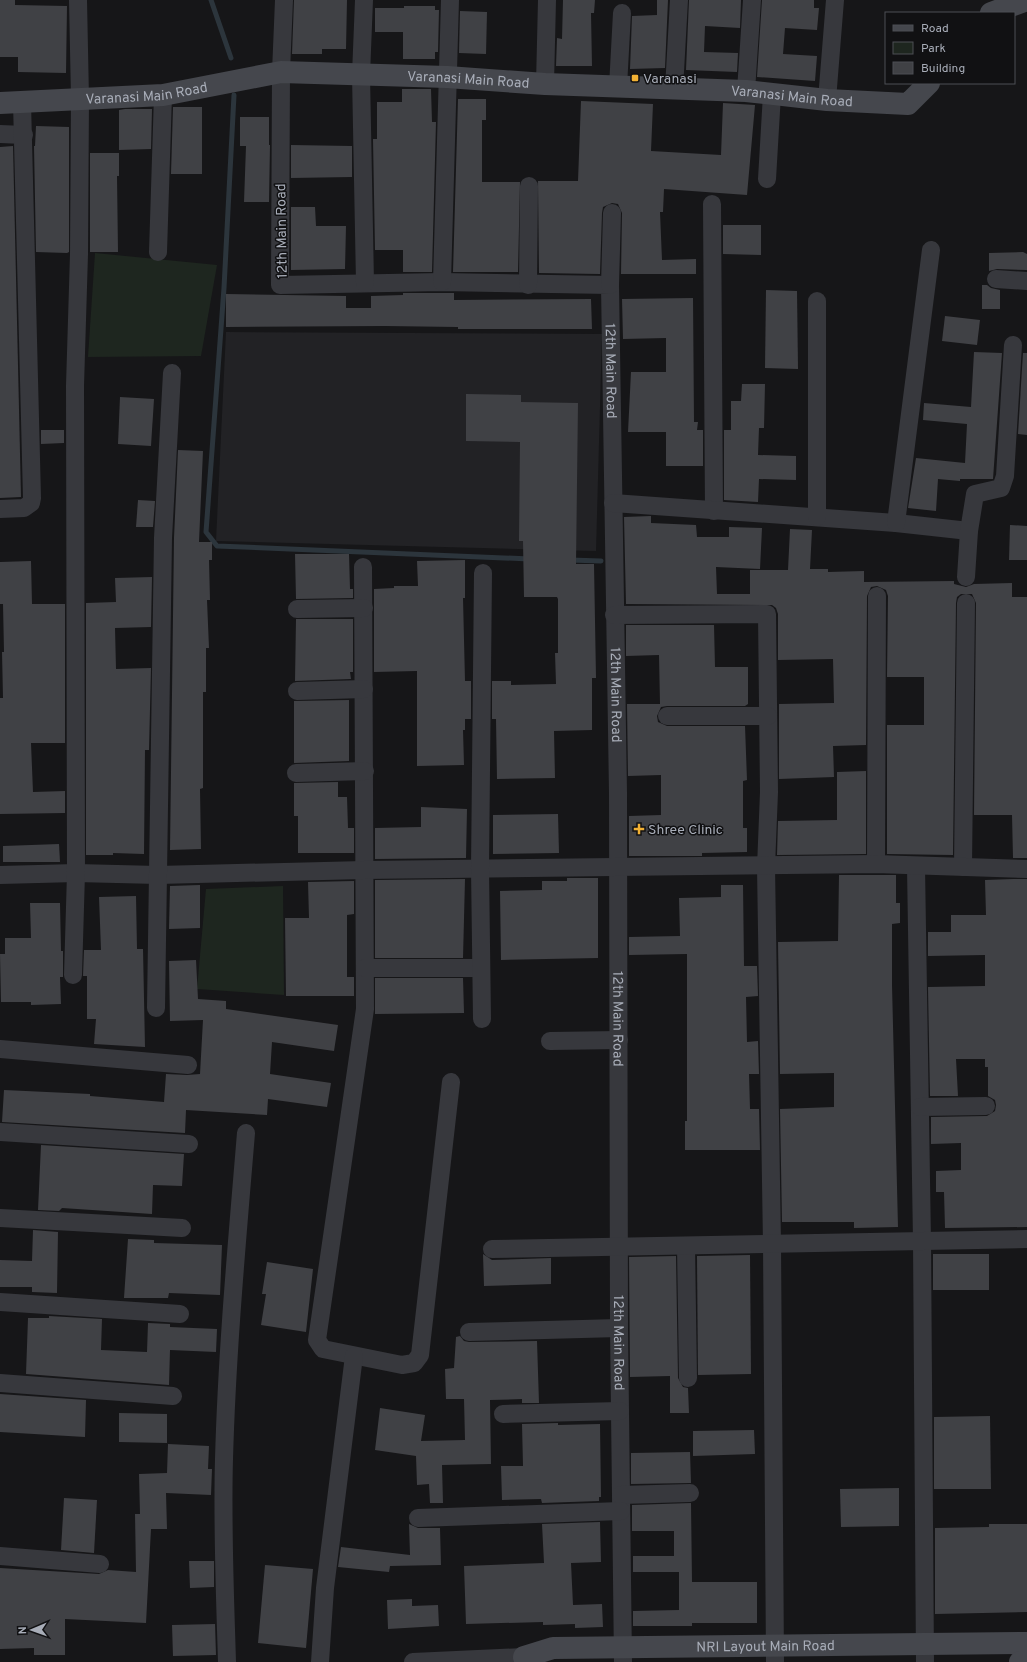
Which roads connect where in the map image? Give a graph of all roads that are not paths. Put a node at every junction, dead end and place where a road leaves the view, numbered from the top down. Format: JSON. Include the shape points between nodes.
{"nodes":[{"id":1,"x":78,"y":0,"type":"edge"},
{"id":2,"x":284,"y":0,"type":"edge"},
{"id":3,"x":364,"y":0,"type":"edge"},
{"id":4,"x":450,"y":0,"type":"edge"},
{"id":5,"x":547,"y":0,"type":"edge"},
{"id":6,"x":679,"y":0,"type":"edge"},
{"id":7,"x":752,"y":0,"type":"edge"},
{"id":8,"x":834,"y":0,"type":"edge"},
{"id":9,"x":1027,"y":0,"type":"edge"},
{"id":10,"x":994,"y":12,"type":"edge"},
{"id":11,"x":622,"y":13,"type":"dead end"},
{"id":12,"x":281,"y":72,"type":"junction"},
{"id":13,"x":361,"y":75,"type":"junction"},
{"id":14,"x":447,"y":77,"type":"junction"},
{"id":15,"x":544,"y":84,"type":"junction"},
{"id":16,"x":928,"y":84,"type":"edge"},
{"id":17,"x":618,"y":87,"type":"junction"},
{"id":18,"x":674,"y":89,"type":"junction"},
{"id":19,"x":746,"y":91,"type":"junction"},
{"id":20,"x":772,"y":94,"type":"junction"},
{"id":21,"x":163,"y":95,"type":"junction"},
{"id":22,"x":80,"y":98,"type":"junction"},
{"id":23,"x":827,"y":100,"type":"junction"},
{"id":24,"x":22,"y":102,"type":"junction"},
{"id":25,"x":0,"y":103,"type":"edge"},
{"id":26,"x":0,"y":134,"type":"edge"},
{"id":27,"x":24,"y":135,"type":"junction"},
{"id":28,"x":767,"y":179,"type":"dead end"},
{"id":29,"x":529,"y":186,"type":"dead end"},
{"id":30,"x":712,"y":204,"type":"dead end"},
{"id":31,"x":612,"y":213,"type":"dead end"},
{"id":32,"x":931,"y":250,"type":"dead end"},
{"id":33,"x":158,"y":252,"type":"dead end"},
{"id":34,"x":996,"y":279,"type":"dead end"},
{"id":35,"x":1027,"y":281,"type":"edge"},
{"id":36,"x":442,"y":282,"type":"junction"},
{"id":37,"x":365,"y":283,"type":"junction"},
{"id":38,"x":528,"y":285,"type":"junction"},
{"id":39,"x":610,"y":285,"type":"junction"},
{"id":40,"x":817,"y":301,"type":"dead end"},
{"id":41,"x":1013,"y":345,"type":"dead end"},
{"id":42,"x":172,"y":373,"type":"dead end"},
{"id":43,"x":613,"y":503,"type":"junction"},
{"id":44,"x":0,"y":509,"type":"edge"},
{"id":45,"x":714,"y":511,"type":"junction"},
{"id":46,"x":817,"y":518,"type":"junction"},
{"id":47,"x":896,"y":523,"type":"junction"},
{"id":48,"x":969,"y":531,"type":"junction"},
{"id":49,"x":363,"y":568,"type":"dead end"},
{"id":50,"x":483,"y":573,"type":"dead end"},
{"id":51,"x":966,"y":577,"type":"dead end"},
{"id":52,"x":876,"y":596,"type":"dead end"},
{"id":53,"x":966,"y":603,"type":"dead end"},
{"id":54,"x":364,"y":608,"type":"junction"},
{"id":55,"x":297,"y":609,"type":"dead end"},
{"id":56,"x":614,"y":615,"type":"junction"},
{"id":57,"x":364,"y":689,"type":"junction"},
{"id":58,"x":297,"y":691,"type":"dead end"},
{"id":59,"x":667,"y":716,"type":"dead end"},
{"id":60,"x":768,"y":716,"type":"junction"},
{"id":61,"x":365,"y":771,"type":"junction"},
{"id":62,"x":296,"y":773,"type":"dead end"},
{"id":63,"x":876,"y":864,"type":"junction"},
{"id":64,"x":766,"y":867,"type":"junction"},
{"id":65,"x":916,"y":867,"type":"junction"},
{"id":66,"x":963,"y":867,"type":"junction"},
{"id":67,"x":618,"y":868,"type":"junction"},
{"id":68,"x":480,"y":869,"type":"junction"},
{"id":69,"x":1027,"y":869,"type":"edge"},
{"id":70,"x":364,"y":870,"type":"junction"},
{"id":71,"x":76,"y":873,"type":"junction"},
{"id":72,"x":0,"y":875,"type":"edge"},
{"id":73,"x":158,"y":876,"type":"junction"},
{"id":74,"x":365,"y":968,"type":"junction"},
{"id":75,"x":480,"y":968,"type":"junction"},
{"id":76,"x":73,"y":975,"type":"dead end"},
{"id":77,"x":156,"y":1008,"type":"dead end"},
{"id":78,"x":482,"y":1019,"type":"dead end"},
{"id":79,"x":619,"y":1040,"type":"junction"},
{"id":80,"x":550,"y":1041,"type":"dead end"},
{"id":81,"x":0,"y":1049,"type":"edge"},
{"id":82,"x":188,"y":1066,"type":"dead end"},
{"id":83,"x":451,"y":1082,"type":"dead end"},
{"id":84,"x":986,"y":1106,"type":"dead end"},
{"id":85,"x":920,"y":1108,"type":"junction"},
{"id":86,"x":0,"y":1132,"type":"edge"},
{"id":87,"x":246,"y":1133,"type":"dead end"},
{"id":88,"x":189,"y":1144,"type":"dead end"},
{"id":89,"x":0,"y":1218,"type":"edge"},
{"id":90,"x":182,"y":1228,"type":"dead end"},
{"id":91,"x":1027,"y":1239,"type":"edge"},
{"id":92,"x":922,"y":1241,"type":"junction"},
{"id":93,"x":772,"y":1244,"type":"junction"},
{"id":94,"x":686,"y":1246,"type":"junction"},
{"id":95,"x":619,"y":1247,"type":"junction"},
{"id":96,"x":492,"y":1249,"type":"dead end"},
{"id":97,"x":0,"y":1302,"type":"edge"},
{"id":98,"x":180,"y":1314,"type":"dead end"},
{"id":99,"x":619,"y":1328,"type":"junction"},
{"id":100,"x":470,"y":1332,"type":"dead end"},
{"id":101,"x":354,"y":1356,"type":"junction"},
{"id":102,"x":688,"y":1378,"type":"dead end"},
{"id":103,"x":0,"y":1383,"type":"edge"},
{"id":104,"x":173,"y":1396,"type":"dead end"},
{"id":105,"x":620,"y":1411,"type":"junction"},
{"id":106,"x":503,"y":1414,"type":"dead end"},
{"id":107,"x":690,"y":1493,"type":"dead end"},
{"id":108,"x":621,"y":1503,"type":"junction"},
{"id":109,"x":418,"y":1518,"type":"dead end"},
{"id":110,"x":0,"y":1556,"type":"edge"},
{"id":111,"x":100,"y":1564,"type":"dead end"},
{"id":112,"x":1027,"y":1643,"type":"edge"},
{"id":113,"x":925,"y":1653,"type":"edge"},
{"id":114,"x":775,"y":1654,"type":"edge"},
{"id":115,"x":623,"y":1655,"type":"edge"},
{"id":116,"x":532,"y":1659,"type":"edge"},
{"id":117,"x":227,"y":1662,"type":"edge"},
{"id":118,"x":320,"y":1662,"type":"edge"},
{"id":119,"x":413,"y":1662,"type":"edge"},
{"id":120,"x":1020,"y":1662,"type":"edge"},
{"id":121,"x":1027,"y":1662,"type":"edge"}],
"edges":[{"from":1,"to":22,"type":"street"},
{"from":2,"to":12,"type":"street"},
{"from":3,"to":13,"type":"street"},
{"from":4,"to":14,"type":"street"},
{"from":5,"to":15,"type":"street"},
{"from":6,"to":18,"type":"street"},
{"from":7,"to":19,"type":"street"},
{"from":8,"to":23,"type":"street"},
{"from":9,"to":10,"type":"street"},
{"from":11,"to":17,"type":"street"},
{"from":12,"to":13,"type":"street","name":"Varanasi Main Road"},
{"from":12,"to":21,"type":"street","name":"Varanasi Main Road"},
{"from":12,"to":37,"type":"street","name":"12th Main Road","via":[[280,285]]},
{"from":13,"to":14,"type":"street","name":"Varanasi Main Road"},
{"from":13,"to":37,"type":"street"},
{"from":14,"to":15,"type":"street","name":"Varanasi Main Road"},
{"from":14,"to":36,"type":"street"},
{"from":15,"to":17,"type":"street","name":"Varanasi Main Road"},
{"from":16,"to":23,"type":"street","name":"Varanasi Main Road","via":[[908,104]]},
{"from":17,"to":18,"type":"street","name":"Varanasi Main Road"},
{"from":18,"to":19,"type":"street","name":"Varanasi Main Road"},
{"from":19,"to":20,"type":"street","name":"Varanasi Main Road"},
{"from":20,"to":23,"type":"street","name":"Varanasi Main Road"},
{"from":20,"to":28,"type":"street"},
{"from":21,"to":22,"type":"street","name":"Varanasi Main Road"},
{"from":21,"to":33,"type":"street"},
{"from":22,"to":24,"type":"street","name":"Varanasi Main Road"},
{"from":22,"to":71,"type":"street","via":[[75,386]]},
{"from":24,"to":25,"type":"street","name":"Varanasi Main Road"},
{"from":24,"to":27,"type":"street"},
{"from":26,"to":27,"type":"street"},
{"from":27,"to":44,"type":"street","via":[[32,498],[31,503],[24,508]]},
{"from":29,"to":38,"type":"street"},
{"from":30,"to":45,"type":"street"},
{"from":31,"to":39,"type":"street"},
{"from":32,"to":47,"type":"street"},
{"from":34,"to":35,"type":"street"},
{"from":36,"to":37,"type":"street","name":"12th Main Road"},
{"from":36,"to":38,"type":"street","name":"12th Main Road"},
{"from":38,"to":39,"type":"street","name":"12th Main Road"},
{"from":39,"to":43,"type":"street","name":"12th Main Road"},
{"from":40,"to":46,"type":"street"},
{"from":41,"to":48,"type":"street","via":[[1005,476],[1001,488],[975,494]]},
{"from":42,"to":73,"type":"street","via":[[163,538]]},
{"from":43,"to":45,"type":"street"},
{"from":43,"to":56,"type":"street","name":"12th Main Road"},
{"from":45,"to":46,"type":"street"},
{"from":46,"to":47,"type":"street"},
{"from":47,"to":48,"type":"street"},
{"from":48,"to":51,"type":"street"},
{"from":49,"to":54,"type":"street"},
{"from":50,"to":68,"type":"street"},
{"from":52,"to":63,"type":"street"},
{"from":53,"to":66,"type":"street"},
{"from":54,"to":55,"type":"street"},
{"from":54,"to":57,"type":"street"},
{"from":56,"to":60,"type":"street","via":[[767,614]]},
{"from":56,"to":67,"type":"street","name":"12th Main Road"},
{"from":57,"to":58,"type":"street"},
{"from":57,"to":61,"type":"street"},
{"from":59,"to":60,"type":"street"},
{"from":60,"to":64,"type":"street","via":[[769,792]]},
{"from":61,"to":62,"type":"street"},
{"from":61,"to":70,"type":"street"},
{"from":63,"to":64,"type":"street"},
{"from":63,"to":65,"type":"street"},
{"from":64,"to":67,"type":"street"},
{"from":64,"to":93,"type":"street"},
{"from":65,"to":66,"type":"street"},
{"from":65,"to":85,"type":"street"},
{"from":66,"to":69,"type":"street"},
{"from":67,"to":68,"type":"street"},
{"from":67,"to":79,"type":"street","name":"12th Main Road"},
{"from":68,"to":70,"type":"street"},
{"from":68,"to":75,"type":"street"},
{"from":70,"to":73,"type":"street"},
{"from":70,"to":74,"type":"street"},
{"from":71,"to":72,"type":"street"},
{"from":71,"to":73,"type":"street"},
{"from":71,"to":76,"type":"street"},
{"from":73,"to":77,"type":"street"},
{"from":74,"to":75,"type":"street"},
{"from":74,"to":101,"type":"street","via":[[365,1009],[317,1340],[323,1349]]},
{"from":75,"to":78,"type":"street"},
{"from":79,"to":80,"type":"street"},
{"from":79,"to":95,"type":"street","name":"12th Main Road"},
{"from":81,"to":82,"type":"street"},
{"from":83,"to":101,"type":"street","via":[[420,1355],[414,1363],[402,1365]]},
{"from":84,"to":85,"type":"street"},
{"from":85,"to":92,"type":"street"},
{"from":86,"to":88,"type":"street"},
{"from":87,"to":117,"type":"street","via":[[230,1318],[224,1459]]},
{"from":89,"to":90,"type":"street"},
{"from":91,"to":92,"type":"street"},
{"from":92,"to":93,"type":"street"},
{"from":92,"to":113,"type":"street"},
{"from":93,"to":94,"type":"street"},
{"from":93,"to":114,"type":"street"},
{"from":94,"to":95,"type":"street"},
{"from":94,"to":102,"type":"street"},
{"from":95,"to":96,"type":"street"},
{"from":95,"to":99,"type":"street","name":"12th Main Road"},
{"from":97,"to":98,"type":"street"},
{"from":99,"to":100,"type":"street"},
{"from":99,"to":105,"type":"street","name":"12th Main Road"},
{"from":101,"to":118,"type":"street","via":[[325,1588]]},
{"from":103,"to":104,"type":"street"},
{"from":105,"to":106,"type":"street"},
{"from":105,"to":108,"type":"street","name":"12th Main Road"},
{"from":107,"to":108,"type":"street"},
{"from":108,"to":109,"type":"street"},
{"from":108,"to":115,"type":"street","name":"12th Main Road"},
{"from":110,"to":111,"type":"street"},
{"from":112,"to":113,"type":"street","name":"NRI Layout Main Road"},
{"from":113,"to":114,"type":"street","name":"NRI Layout Main Road"},
{"from":114,"to":115,"type":"street","name":"NRI Layout Main Road"},
{"from":115,"to":116,"type":"street","name":"NRI Layout Main Road","via":[[553,1648]]},
{"from":116,"to":119,"type":"street"},
{"from":120,"to":121,"type":"street"}]}
